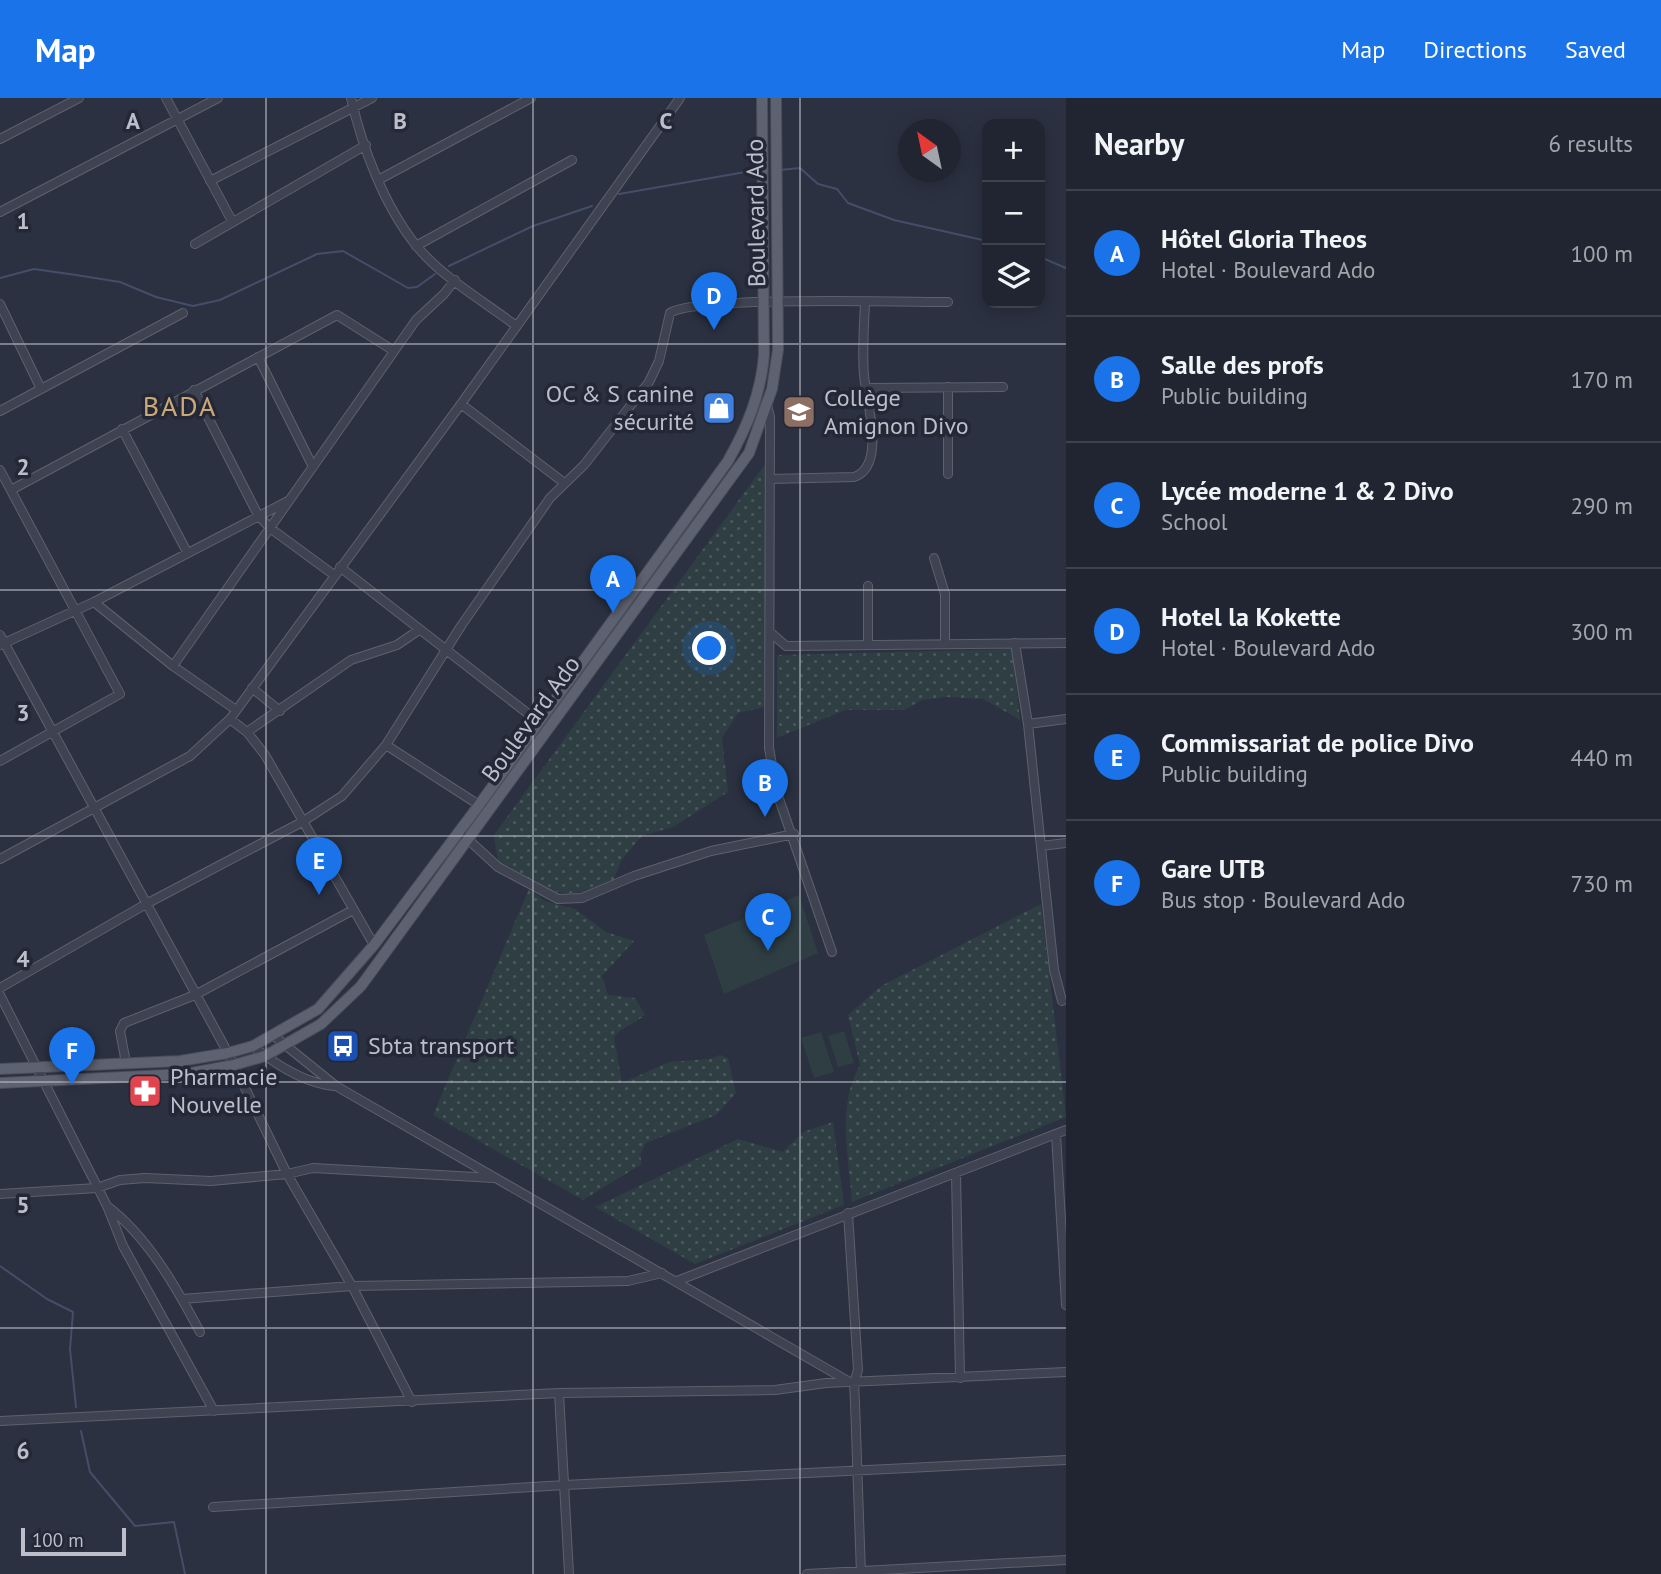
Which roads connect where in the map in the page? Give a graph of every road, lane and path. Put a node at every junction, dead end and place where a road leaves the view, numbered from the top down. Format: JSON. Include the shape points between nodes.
{"nodes":[{"id":1,"x":79,"y":98,"type":"edge"},
{"id":2,"x":166,"y":98,"type":"edge"},
{"id":3,"x":218,"y":98,"type":"edge"},
{"id":4,"x":372,"y":98,"type":"edge"},
{"id":5,"x":511,"y":98,"type":"edge"},
{"id":6,"x":531,"y":98,"type":"edge"},
{"id":7,"x":680,"y":98,"type":"edge"},
{"id":8,"x":762,"y":98,"type":"edge"},
{"id":9,"x":776,"y":98,"type":"edge"},
{"id":10,"x":352,"y":102,"type":"edge"},
{"id":11,"x":519,"y":104,"type":"junction"},
{"id":12,"x":177,"y":120,"type":"junction"},
{"id":13,"x":0,"y":139,"type":"edge"},
{"id":14,"x":366,"y":145,"type":"junction"},
{"id":15,"x":572,"y":160,"type":"dead end"},
{"id":16,"x":380,"y":179,"type":"junction"},
{"id":17,"x":210,"y":181,"type":"junction"},
{"id":18,"x":0,"y":212,"type":"edge"},
{"id":19,"x":232,"y":221,"type":"junction"},
{"id":20,"x":195,"y":244,"type":"dead end"},
{"id":21,"x":416,"y":246,"type":"junction"},
{"id":22,"x":455,"y":280,"type":"junction"},
{"id":23,"x":948,"y":302,"type":"dead end"},
{"id":24,"x":765,"y":303,"type":"junction"},
{"id":25,"x":779,"y":303,"type":"junction"},
{"id":26,"x":865,"y":303,"type":"junction"},
{"id":27,"x":0,"y":304,"type":"edge"},
{"id":28,"x":183,"y":313,"type":"dead end"},
{"id":29,"x":516,"y":325,"type":"junction"},
{"id":30,"x":394,"y":351,"type":"junction"},
{"id":31,"x":258,"y":357,"type":"junction"},
{"id":32,"x":948,"y":387,"type":"junction"},
{"id":33,"x":1003,"y":387,"type":"dead end"},
{"id":34,"x":866,"y":388,"type":"junction"},
{"id":35,"x":41,"y":389,"type":"junction"},
{"id":36,"x":194,"y":390,"type":"junction"},
{"id":37,"x":461,"y":404,"type":"junction"},
{"id":38,"x":767,"y":405,"type":"junction"},
{"id":39,"x":0,"y":411,"type":"edge"},
{"id":40,"x":122,"y":429,"type":"junction"},
{"id":41,"x":313,"y":467,"type":"junction"},
{"id":42,"x":0,"y":470,"type":"edge"},
{"id":43,"x":948,"y":474,"type":"dead end"},
{"id":44,"x":770,"y":479,"type":"junction"},
{"id":45,"x":563,"y":482,"type":"junction"},
{"id":46,"x":11,"y":490,"type":"junction"},
{"id":47,"x":289,"y":501,"type":"junction"},
{"id":48,"x":258,"y":515,"type":"junction"},
{"id":49,"x":270,"y":528,"type":"junction"},
{"id":50,"x":187,"y":552,"type":"junction"},
{"id":51,"x":934,"y":558,"type":"dead end"},
{"id":52,"x":340,"y":567,"type":"junction"},
{"id":53,"x":334,"y":575,"type":"junction"},
{"id":54,"x":868,"y":586,"type":"dead end"},
{"id":55,"x":94,"y":602,"type":"junction"},
{"id":56,"x":76,"y":610,"type":"junction"},
{"id":57,"x":419,"y":630,"type":"junction"},
{"id":58,"x":770,"y":632,"type":"junction"},
{"id":59,"x":1,"y":641,"type":"edge"},
{"id":60,"x":1015,"y":643,"type":"junction"},
{"id":61,"x":1066,"y":643,"type":"edge"},
{"id":62,"x":945,"y":644,"type":"junction"},
{"id":63,"x":867,"y":645,"type":"junction"},
{"id":64,"x":446,"y":651,"type":"junction"},
{"id":65,"x":173,"y":666,"type":"junction"},
{"id":66,"x":252,"y":688,"type":"junction"},
{"id":67,"x":236,"y":710,"type":"junction"},
{"id":68,"x":279,"y":711,"type":"junction"},
{"id":69,"x":230,"y":719,"type":"junction"},
{"id":70,"x":1066,"y":719,"type":"edge"},
{"id":71,"x":540,"y":723,"type":"junction"},
{"id":72,"x":1028,"y":724,"type":"junction"},
{"id":73,"x":53,"y":732,"type":"junction"},
{"id":74,"x":247,"y":732,"type":"junction"},
{"id":75,"x":386,"y":745,"type":"junction"},
{"id":76,"x":0,"y":761,"type":"edge"},
{"id":77,"x":479,"y":805,"type":"junction"},
{"id":78,"x":96,"y":807,"type":"junction"},
{"id":79,"x":302,"y":822,"type":"junction"},
{"id":80,"x":459,"y":831,"type":"junction"},
{"id":81,"x":793,"y":834,"type":"junction"},
{"id":82,"x":469,"y":840,"type":"junction"},
{"id":83,"x":1066,"y":843,"type":"edge"},
{"id":84,"x":1041,"y":846,"type":"junction"},
{"id":85,"x":0,"y":859,"type":"edge"},
{"id":86,"x":146,"y":904,"type":"junction"},
{"id":87,"x":353,"y":910,"type":"junction"},
{"id":88,"x":374,"y":945,"type":"junction"},
{"id":89,"x":832,"y":952,"type":"dead end"},
{"id":90,"x":0,"y":988,"type":"edge"},
{"id":91,"x":0,"y":995,"type":"edge"},
{"id":92,"x":195,"y":995,"type":"junction"},
{"id":93,"x":1062,"y":1001,"type":"dead end"},
{"id":94,"x":274,"y":1036,"type":"junction"},
{"id":95,"x":284,"y":1045,"type":"junction"},
{"id":96,"x":253,"y":1046,"type":"junction"},
{"id":97,"x":228,"y":1053,"type":"junction"},
{"id":98,"x":265,"y":1056,"type":"junction"},
{"id":99,"x":126,"y":1063,"type":"junction"},
{"id":100,"x":234,"y":1065,"type":"junction"},
{"id":101,"x":39,"y":1067,"type":"junction"},
{"id":102,"x":0,"y":1069,"type":"edge"},
{"id":103,"x":45,"y":1080,"type":"junction"},
{"id":104,"x":0,"y":1083,"type":"edge"},
{"id":105,"x":336,"y":1086,"type":"junction"},
{"id":106,"x":1066,"y":1130,"type":"edge"},
{"id":107,"x":1056,"y":1134,"type":"junction"},
{"id":108,"x":956,"y":1173,"type":"junction"},
{"id":109,"x":287,"y":1174,"type":"junction"},
{"id":110,"x":497,"y":1178,"type":"junction"},
{"id":111,"x":97,"y":1188,"type":"junction"},
{"id":112,"x":0,"y":1194,"type":"edge"},
{"id":113,"x":107,"y":1206,"type":"junction"},
{"id":114,"x":848,"y":1213,"type":"junction"},
{"id":115,"x":662,"y":1273,"type":"junction"},
{"id":116,"x":677,"y":1281,"type":"junction"},
{"id":117,"x":352,"y":1286,"type":"junction"},
{"id":118,"x":182,"y":1299,"type":"junction"},
{"id":119,"x":1066,"y":1305,"type":"edge"},
{"id":120,"x":200,"y":1332,"type":"dead end"},
{"id":121,"x":1066,"y":1372,"type":"edge"},
{"id":122,"x":960,"y":1378,"type":"junction"},
{"id":123,"x":854,"y":1382,"type":"junction"},
{"id":124,"x":559,"y":1393,"type":"junction"},
{"id":125,"x":412,"y":1402,"type":"junction"},
{"id":126,"x":214,"y":1411,"type":"junction"},
{"id":127,"x":0,"y":1421,"type":"edge"},
{"id":128,"x":1066,"y":1460,"type":"edge"},
{"id":129,"x":858,"y":1471,"type":"junction"},
{"id":130,"x":565,"y":1485,"type":"junction"},
{"id":131,"x":214,"y":1507,"type":"dead end"},
{"id":132,"x":1066,"y":1560,"type":"edge"},
{"id":133,"x":861,"y":1572,"type":"edge"},
{"id":134,"x":569,"y":1574,"type":"edge"},
{"id":135,"x":807,"y":1574,"type":"edge"}],
"edges":[{"from":1,"to":13,"type":"street"},
{"from":2,"to":12,"type":"street"},
{"from":3,"to":12,"type":"street"},
{"from":4,"to":10,"type":"street"},
{"from":5,"to":11,"type":"street"},
{"from":6,"to":11,"type":"street"},
{"from":7,"to":29,"type":"street"},
{"from":8,"to":24,"type":"main road","name":"Boulevard Ado"},
{"from":9,"to":25,"type":"main road","name":"Boulevard Ado"},
{"from":10,"to":14,"type":"street"},
{"from":10,"to":17,"type":"street"},
{"from":11,"to":16,"type":"street"},
{"from":12,"to":17,"type":"street"},
{"from":12,"to":18,"type":"street"},
{"from":14,"to":16,"type":"street"},
{"from":14,"to":19,"type":"street"},
{"from":15,"to":21,"type":"street"},
{"from":16,"to":21,"type":"street"},
{"from":17,"to":19,"type":"street"},
{"from":19,"to":20,"type":"street"},
{"from":21,"to":22,"type":"street"},
{"from":22,"to":29,"type":"street"},
{"from":22,"to":30,"type":"street","via":[[424,310]]},
{"from":23,"to":26,"type":"street"},
{"from":24,"to":25,"type":"street"},
{"from":24,"to":45,"type":"street","via":[[688,307],[670,313],[649,382],[584,465]]},
{"from":24,"to":71,"type":"main road","name":"Boulevard Ado","via":[[763,374],[744,432],[728,461]]},
{"from":25,"to":26,"type":"street"},
{"from":25,"to":38,"type":"main road","name":"Boulevard Ado","via":[[778,349]]},
{"from":26,"to":34,"type":"street"},
{"from":27,"to":35,"type":"street"},
{"from":28,"to":35,"type":"street"},
{"from":29,"to":37,"type":"street"},
{"from":30,"to":31,"type":"street","via":[[340,315]]},
{"from":30,"to":41,"type":"street"},
{"from":31,"to":36,"type":"street"},
{"from":31,"to":41,"type":"street"},
{"from":32,"to":33,"type":"street"},
{"from":32,"to":34,"type":"street"},
{"from":32,"to":43,"type":"street"},
{"from":34,"to":44,"type":"street","via":[[872,453],[860,475]]},
{"from":35,"to":39,"type":"street"},
{"from":36,"to":40,"type":"street"},
{"from":36,"to":48,"type":"street"},
{"from":37,"to":45,"type":"street"},
{"from":37,"to":52,"type":"street"},
{"from":38,"to":44,"type":"street"},
{"from":38,"to":82,"type":"main road","name":"Boulevard Ado","via":[[737,472]]},
{"from":40,"to":46,"type":"street"},
{"from":40,"to":50,"type":"street"},
{"from":41,"to":47,"type":"street"},
{"from":42,"to":46,"type":"street"},
{"from":44,"to":58,"type":"street"},
{"from":45,"to":64,"type":"street"},
{"from":46,"to":56,"type":"street"},
{"from":47,"to":48,"type":"street"},
{"from":47,"to":49,"type":"street"},
{"from":48,"to":49,"type":"street"},
{"from":48,"to":50,"type":"street"},
{"from":49,"to":53,"type":"street"},
{"from":49,"to":65,"type":"street"},
{"from":50,"to":55,"type":"street"},
{"from":51,"to":62,"type":"street","via":[[945,594]]},
{"from":52,"to":53,"type":"street"},
{"from":52,"to":57,"type":"street"},
{"from":53,"to":66,"type":"street"},
{"from":54,"to":63,"type":"street"},
{"from":55,"to":56,"type":"street"},
{"from":55,"to":65,"type":"street"},
{"from":56,"to":59,"type":"street"},
{"from":56,"to":73,"type":"street","via":[[120,694]]},
{"from":57,"to":64,"type":"street"},
{"from":57,"to":68,"type":"street","via":[[397,645],[351,660]]},
{"from":58,"to":63,"type":"street","via":[[786,646]]},
{"from":58,"to":81,"type":"street","via":[[769,748],[777,793]]},
{"from":59,"to":73,"type":"street"},
{"from":60,"to":61,"type":"street"},
{"from":60,"to":62,"type":"street"},
{"from":60,"to":72,"type":"street"},
{"from":62,"to":63,"type":"street"},
{"from":64,"to":71,"type":"street"},
{"from":64,"to":75,"type":"street"},
{"from":65,"to":67,"type":"street"},
{"from":66,"to":67,"type":"street"},
{"from":66,"to":68,"type":"street"},
{"from":67,"to":69,"type":"street"},
{"from":68,"to":74,"type":"street"},
{"from":69,"to":74,"type":"street"},
{"from":69,"to":78,"type":"street","via":[[190,756]]},
{"from":70,"to":72,"type":"street"},
{"from":71,"to":77,"type":"main road","name":"Boulevard Ado"},
{"from":72,"to":84,"type":"street"},
{"from":73,"to":76,"type":"street"},
{"from":73,"to":78,"type":"street"},
{"from":74,"to":79,"type":"street"},
{"from":75,"to":77,"type":"street"},
{"from":75,"to":79,"type":"street","via":[[342,796]]},
{"from":77,"to":80,"type":"main road","name":"Boulevard Ado"},
{"from":78,"to":85,"type":"street"},
{"from":78,"to":86,"type":"street"},
{"from":79,"to":86,"type":"street"},
{"from":79,"to":87,"type":"street"},
{"from":80,"to":82,"type":"street"},
{"from":80,"to":88,"type":"main road","name":"Boulevard Ado"},
{"from":81,"to":82,"type":"street","via":[[711,850],[582,898],[558,899],[498,867]]},
{"from":81,"to":89,"type":"street"},
{"from":82,"to":95,"type":"main road","name":"Boulevard Ado","via":[[361,986],[321,1024]]},
{"from":83,"to":84,"type":"street"},
{"from":84,"to":93,"type":"street","via":[[1054,970]]},
{"from":86,"to":90,"type":"street"},
{"from":86,"to":92,"type":"street"},
{"from":87,"to":88,"type":"street"},
{"from":87,"to":92,"type":"street"},
{"from":88,"to":94,"type":"main road","name":"Boulevard Ado","via":[[324,1003]]},
{"from":91,"to":101,"type":"street"},
{"from":92,"to":97,"type":"street"},
{"from":92,"to":99,"type":"street","via":[[121,1026]]},
{"from":94,"to":95,"type":"street"},
{"from":94,"to":96,"type":"main road","name":"Boulevard Ado"},
{"from":95,"to":98,"type":"main road","name":"Boulevard Ado"},
{"from":95,"to":105,"type":"street"},
{"from":96,"to":97,"type":"main road","name":"Boulevard Ado"},
{"from":96,"to":98,"type":"street"},
{"from":97,"to":99,"type":"main road","name":"Boulevard Ado"},
{"from":97,"to":100,"type":"street"},
{"from":98,"to":100,"type":"main road","name":"Boulevard Ado"},
{"from":98,"to":105,"type":"street","via":[[313,1081]]},
{"from":99,"to":101,"type":"main road","name":"Boulevard Ado"},
{"from":100,"to":103,"type":"main road","name":"Boulevard Ado","via":[[186,1074]]},
{"from":100,"to":109,"type":"street"},
{"from":101,"to":102,"type":"main road","name":"Boulevard Ado"},
{"from":101,"to":103,"type":"street"},
{"from":103,"to":104,"type":"main road","name":"Boulevard Ado"},
{"from":103,"to":111,"type":"street"},
{"from":105,"to":110,"type":"street"},
{"from":106,"to":107,"type":"street"},
{"from":107,"to":108,"type":"street"},
{"from":107,"to":119,"type":"street"},
{"from":108,"to":114,"type":"street"},
{"from":108,"to":122,"type":"street"},
{"from":109,"to":110,"type":"street","via":[[322,1168]]},
{"from":109,"to":111,"type":"street","via":[[211,1181],[145,1178]]},
{"from":109,"to":117,"type":"street"},
{"from":110,"to":115,"type":"street"},
{"from":111,"to":112,"type":"street"},
{"from":111,"to":113,"type":"street"},
{"from":113,"to":118,"type":"street","via":[[130,1224]]},
{"from":113,"to":126,"type":"street","via":[[123,1246]]},
{"from":114,"to":116,"type":"street"},
{"from":114,"to":123,"type":"street","via":[[858,1370]]},
{"from":115,"to":116,"type":"street"},
{"from":115,"to":117,"type":"street","via":[[628,1281]]},
{"from":116,"to":123,"type":"street","via":[[831,1374]]},
{"from":117,"to":118,"type":"street"},
{"from":117,"to":125,"type":"street"},
{"from":118,"to":120,"type":"street"},
{"from":121,"to":122,"type":"street"},
{"from":122,"to":123,"type":"street"},
{"from":123,"to":124,"type":"street","via":[[775,1390]]},
{"from":123,"to":129,"type":"street"},
{"from":124,"to":125,"type":"street"},
{"from":124,"to":130,"type":"street"},
{"from":125,"to":126,"type":"street"},
{"from":126,"to":127,"type":"street"},
{"from":128,"to":129,"type":"street"},
{"from":129,"to":130,"type":"street"},
{"from":129,"to":133,"type":"street"},
{"from":130,"to":131,"type":"street"},
{"from":130,"to":134,"type":"street"},
{"from":132,"to":133,"type":"street"},
{"from":133,"to":135,"type":"street"}]}
